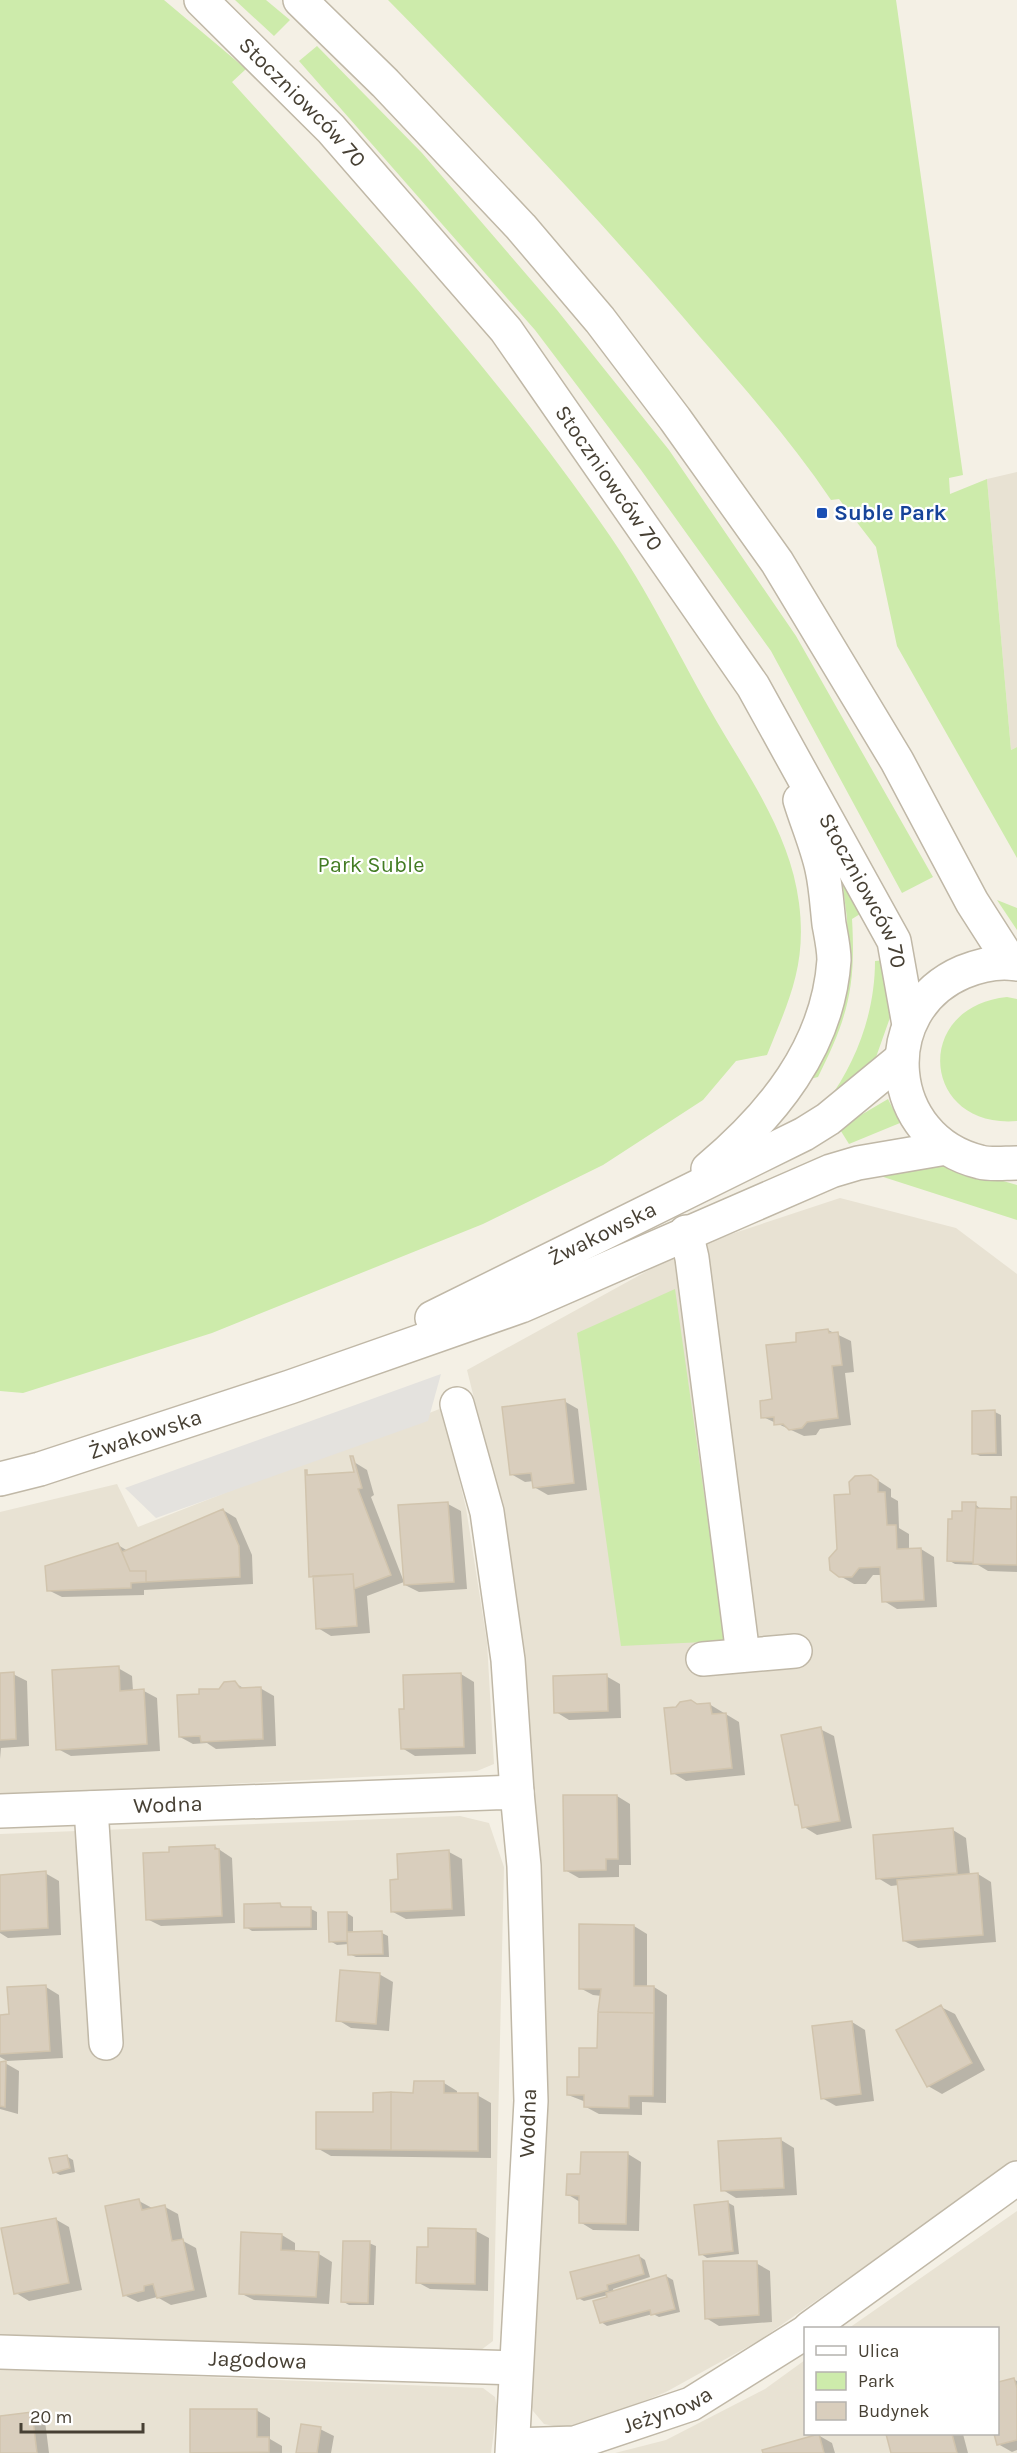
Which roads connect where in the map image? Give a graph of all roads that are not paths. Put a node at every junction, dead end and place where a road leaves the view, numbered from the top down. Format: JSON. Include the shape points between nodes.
{"nodes":[{"id":1,"x":201,"y":0,"type":"edge"},
{"id":2,"x":300,"y":0,"type":"edge"},
{"id":3,"x":775,"y":724,"type":"junction"},
{"id":4,"x":1014,"y":964,"type":"edge"},
{"id":5,"x":909,"y":1025,"type":"junction"},
{"id":6,"x":901,"y":1059,"type":"junction"},
{"id":7,"x":946,"y":1148,"type":"junction"},
{"id":8,"x":1017,"y":1163,"type":"edge"},
{"id":9,"x":632,"y":1221,"type":"junction"},
{"id":10,"x":686,"y":1232,"type":"junction"},
{"id":11,"x":290,"y":1388,"type":"junction"},
{"id":12,"x":457,"y":1404,"type":"dead end"},
{"id":13,"x":0,"y":1479,"type":"edge"},
{"id":14,"x":795,"y":1651,"type":"dead end"},
{"id":15,"x":743,"y":1655,"type":"junction"},
{"id":16,"x":703,"y":1659,"type":"dead end"},
{"id":17,"x":517,"y":1792,"type":"junction"},
{"id":18,"x":91,"y":1808,"type":"junction"},
{"id":19,"x":0,"y":1811,"type":"edge"},
{"id":20,"x":106,"y":2043,"type":"dead end"},
{"id":21,"x":1017,"y":2178,"type":"edge"},
{"id":22,"x":811,"y":2327,"type":"edge"},
{"id":23,"x":804,"y":2333,"type":"edge"},
{"id":24,"x":0,"y":2352,"type":"edge"},
{"id":25,"x":515,"y":2368,"type":"junction"},
{"id":26,"x":512,"y":2449,"type":"edge"}],
"edges":[{"from":1,"to":3,"type":"street","name":"Stoczniowców 70","via":[[331,129],[506,330],[753,686]]},
{"from":2,"to":4,"type":"street","via":[[386,83],[521,227],[600,320],[675,419],[777,562],[897,761],[972,902]]},
{"from":3,"to":5,"type":"street","name":"Stoczniowców 70","via":[[894,941]]},
{"from":3,"to":9,"type":"street","via":[[822,870],[834,959],[827,1001],[795,1077],[756,1127],[708,1169]]},
{"from":4,"to":5,"type":"street","via":[[979,965],[950,978],[925,998]]},
{"from":5,"to":6,"type":"street"},
{"from":6,"to":7,"type":"street","via":[[903,1085],[912,1109],[926,1130]]},
{"from":6,"to":9,"type":"street","name":"Żwakowska","via":[[804,1134]]},
{"from":7,"to":8,"type":"street","via":[[981,1162]]},
{"from":7,"to":10,"type":"street","name":"Żwakowska","via":[[831,1171]]},
{"from":9,"to":11,"type":"street","name":"Żwakowska"},
{"from":10,"to":11,"type":"street","name":"Żwakowska","via":[[521,1306]]},
{"from":10,"to":15,"type":"street","name":"Żwakowska"},
{"from":11,"to":13,"type":"street","name":"Żwakowska"},
{"from":12,"to":17,"type":"street","name":"Wodna","via":[[487,1512],[508,1660]]},
{"from":14,"to":15,"type":"street"},
{"from":15,"to":16,"type":"street"},
{"from":17,"to":18,"type":"street","name":"Wodna"},
{"from":17,"to":25,"type":"street","name":"Wodna","via":[[524,1866],[531,2101]]},
{"from":18,"to":19,"type":"street","name":"Wodna"},
{"from":18,"to":20,"type":"street"},
{"from":21,"to":22,"type":"street"},
{"from":23,"to":26,"type":"street","name":"Jeżynowa","via":[[691,2404],[575,2444]]},
{"from":24,"to":25,"type":"street","name":"Jagodowa"},
{"from":25,"to":26,"type":"street","name":"Wodna"}]}
